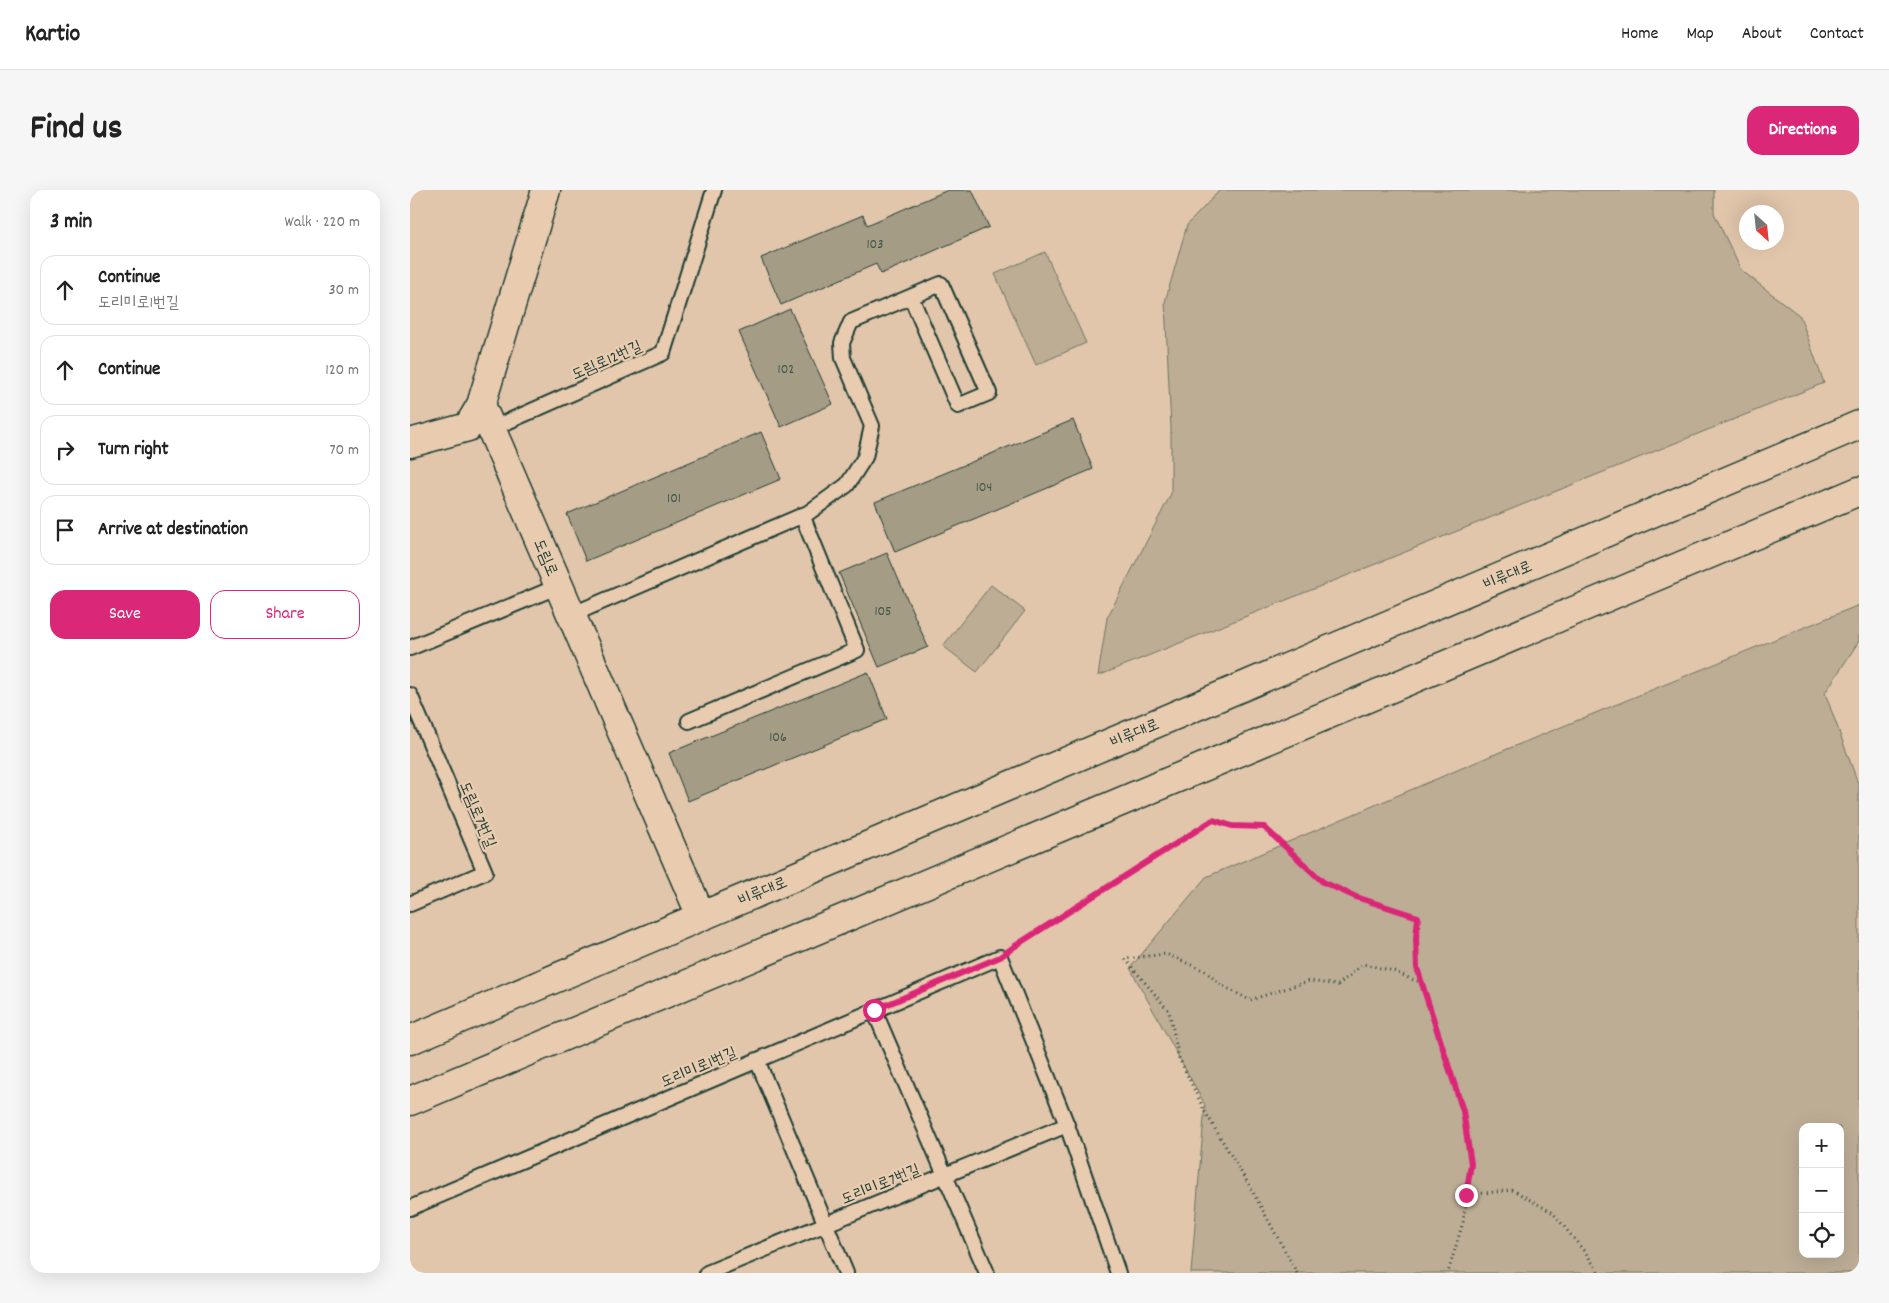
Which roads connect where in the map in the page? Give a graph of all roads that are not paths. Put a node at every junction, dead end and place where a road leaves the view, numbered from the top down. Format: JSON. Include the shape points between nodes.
{"nodes":[{"id":1,"x":546,"y":190,"type":"edge"},
{"id":2,"x":714,"y":190,"type":"edge"},
{"id":3,"x":911,"y":297,"type":"junction"},
{"id":4,"x":481,"y":405,"type":"junction"},
{"id":5,"x":1859,"y":425,"type":"edge"},
{"id":6,"x":491,"y":429,"type":"junction"},
{"id":7,"x":410,"y":443,"type":"edge"},
{"id":8,"x":1859,"y":491,"type":"edge"},
{"id":9,"x":802,"y":515,"type":"junction"},
{"id":10,"x":559,"y":586,"type":"junction"},
{"id":11,"x":571,"y":615,"type":"junction"},
{"id":12,"x":410,"y":648,"type":"edge"},
{"id":13,"x":410,"y":695,"type":"edge"},
{"id":14,"x":689,"y":721,"type":"dead end"},
{"id":15,"x":410,"y":904,"type":"edge"},
{"id":16,"x":701,"y":916,"type":"junction"},
{"id":17,"x":874,"y":1010,"type":"junction"},
{"id":18,"x":410,"y":1040,"type":"edge"},
{"id":19,"x":757,"y":1060,"type":"junction"},
{"id":20,"x":410,"y":1101,"type":"edge"},
{"id":21,"x":1067,"y":1126,"type":"junction"},
{"id":22,"x":945,"y":1175,"type":"junction"},
{"id":23,"x":410,"y":1208,"type":"edge"},
{"id":24,"x":825,"y":1224,"type":"junction"},
{"id":25,"x":706,"y":1273,"type":"edge"},
{"id":26,"x":846,"y":1273,"type":"edge"},
{"id":27,"x":986,"y":1273,"type":"edge"},
{"id":28,"x":1118,"y":1273,"type":"edge"}],
"edges":[{"from":1,"to":4,"type":"main road"},
{"from":2,"to":6,"type":"lane","name":"도림로12번길","via":[[662,352]]},
{"from":3,"to":3,"type":"lane","via":[[941,284],[989,393],[958,406]]},
{"from":3,"to":9,"type":"lane","via":[[851,322],[848,327],[842,343],[843,358],[872,426],[865,457],[847,485]]},
{"from":4,"to":6,"type":"main road","name":"도림로"},
{"from":4,"to":7,"type":"main road","via":[[468,427]]},
{"from":5,"to":16,"type":"main road","name":"비류대로"},
{"from":6,"to":10,"type":"main road","name":"도림로"},
{"from":8,"to":20,"type":"main road"},
{"from":9,"to":11,"type":"lane","via":[[764,538]]},
{"from":9,"to":14,"type":"lane","via":[[857,650]]},
{"from":10,"to":11,"type":"main road","name":"도림로"},
{"from":10,"to":12,"type":"lane"},
{"from":11,"to":16,"type":"main road","name":"도림로"},
{"from":13,"to":15,"type":"lane","name":"도림로7번길","via":[[484,872]]},
{"from":16,"to":18,"type":"main road","name":"비류대로"},
{"from":17,"to":19,"type":"lane","name":"도리미로1번길"},
{"from":17,"to":21,"type":"lane","name":"도리미로1번길","via":[[1000,957]]},
{"from":17,"to":22,"type":"lane"},
{"from":19,"to":23,"type":"lane","name":"도리미로1번길"},
{"from":19,"to":24,"type":"lane"},
{"from":21,"to":22,"type":"lane","name":"도리미로7번길"},
{"from":21,"to":28,"type":"lane"},
{"from":22,"to":24,"type":"lane","name":"도리미로7번길"},
{"from":22,"to":27,"type":"lane"},
{"from":24,"to":25,"type":"lane","name":"도리미로7번길"},
{"from":24,"to":26,"type":"lane"}]}
